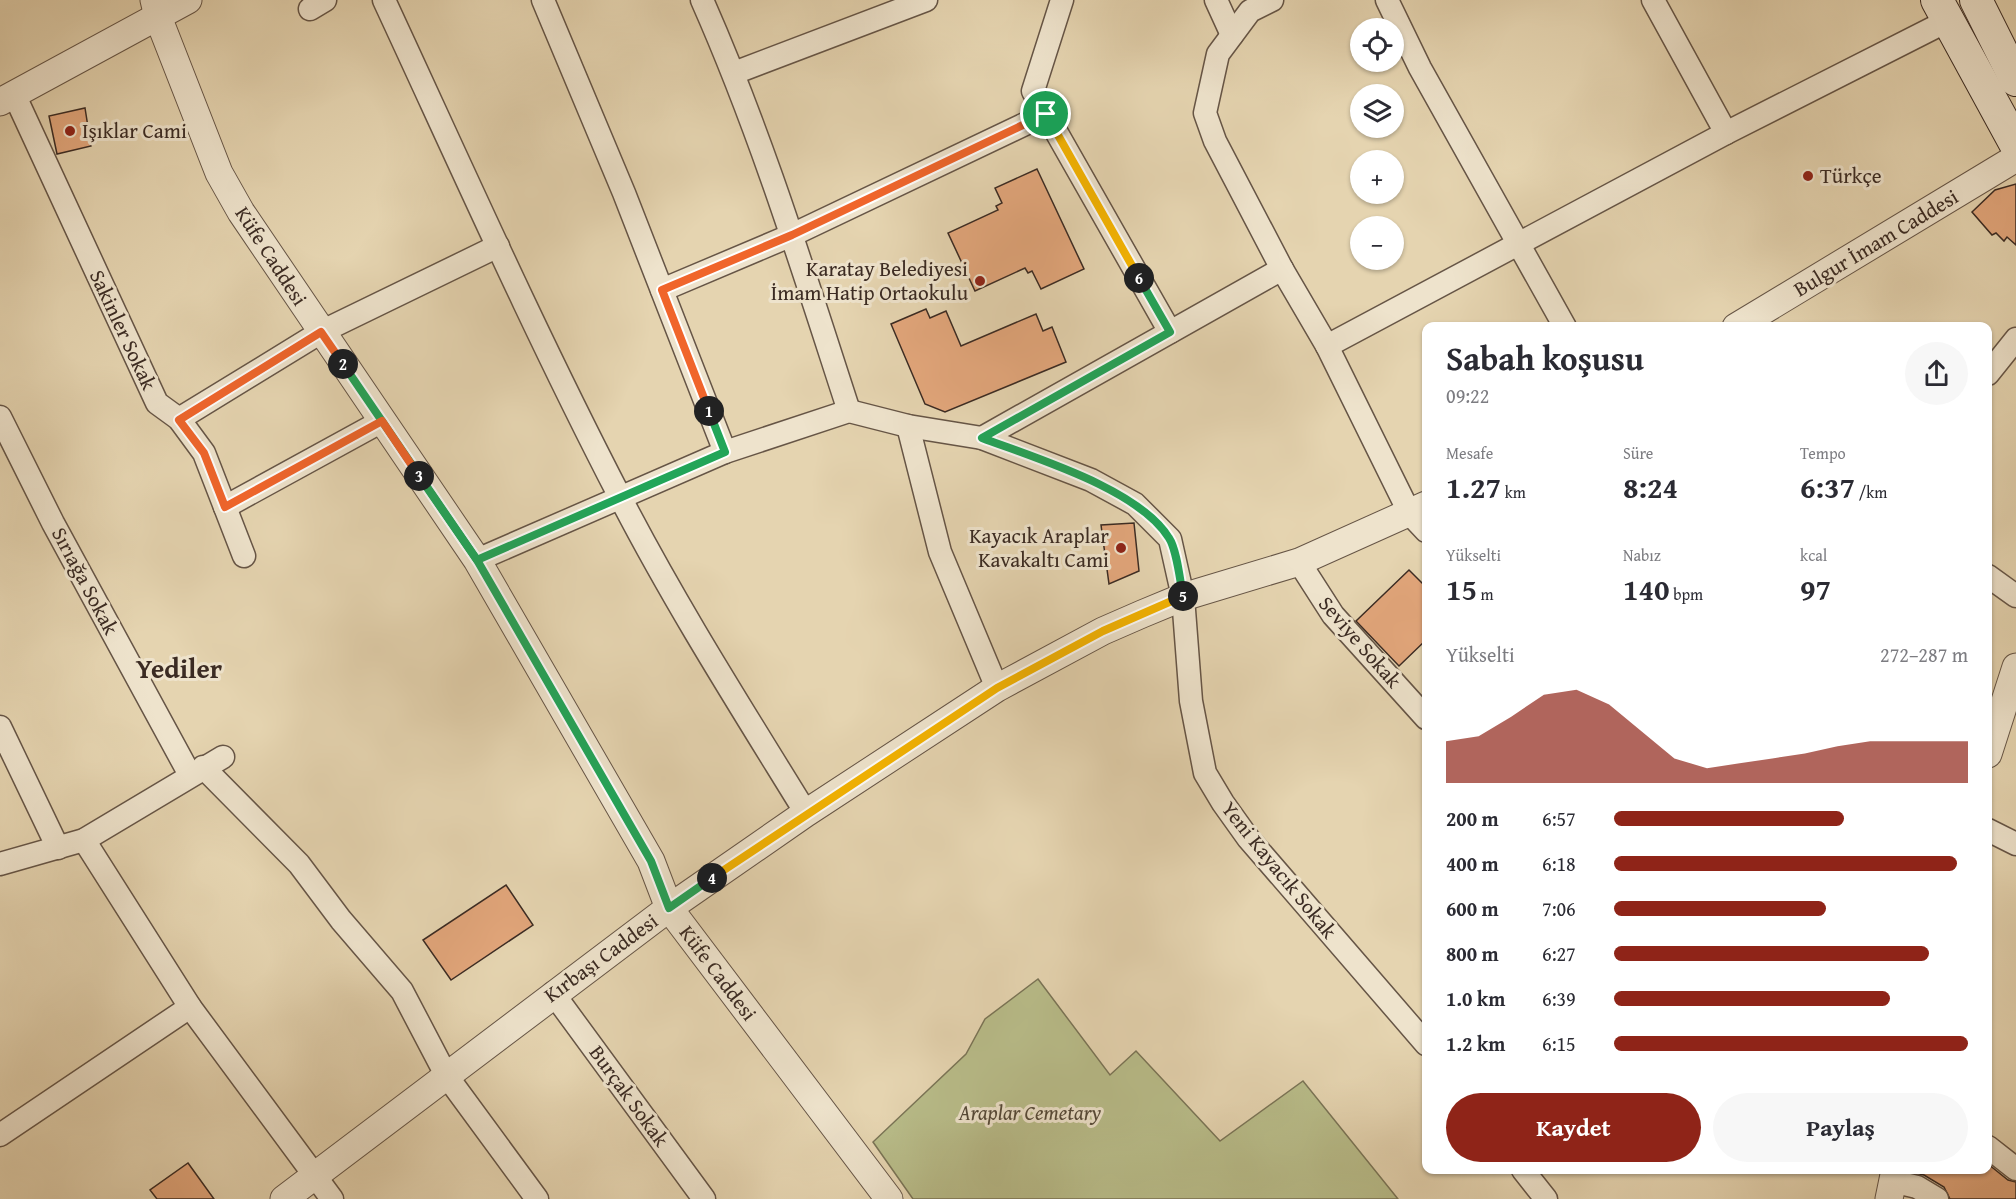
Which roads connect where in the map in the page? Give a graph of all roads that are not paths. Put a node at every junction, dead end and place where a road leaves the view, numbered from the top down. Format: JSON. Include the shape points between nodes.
{"nodes":[{"id":1,"x":188,"y":0,"type":"edge"},
{"id":2,"x":384,"y":0,"type":"edge"},
{"id":3,"x":543,"y":0,"type":"edge"},
{"id":4,"x":702,"y":0,"type":"edge"},
{"id":5,"x":926,"y":0,"type":"edge"},
{"id":6,"x":1062,"y":0,"type":"edge"},
{"id":7,"x":1216,"y":0,"type":"edge"},
{"id":8,"x":1272,"y":0,"type":"edge"},
{"id":9,"x":1387,"y":0,"type":"edge"},
{"id":10,"x":1653,"y":0,"type":"edge"},
{"id":11,"x":1976,"y":0,"type":"edge"},
{"id":12,"x":156,"y":9,"type":"edge"},
{"id":13,"x":1942,"y":10,"type":"edge"},
{"id":14,"x":1232,"y":35,"type":"junction"},
{"id":15,"x":734,"y":73,"type":"junction"},
{"id":16,"x":2016,"y":80,"type":"edge"},
{"id":17,"x":7,"y":98,"type":"edge"},
{"id":18,"x":1046,"y":114,"type":"junction"},
{"id":19,"x":1726,"y":133,"type":"junction"},
{"id":20,"x":2016,"y":145,"type":"edge"},
{"id":21,"x":2016,"y":158,"type":"edge"},
{"id":22,"x":792,"y":235,"type":"junction"},
{"id":23,"x":1519,"y":243,"type":"junction"},
{"id":24,"x":498,"y":246,"type":"junction"},
{"id":25,"x":1282,"y":269,"type":"junction"},
{"id":26,"x":662,"y":290,"type":"junction"},
{"id":27,"x":1766,"y":320,"type":"edge"},
{"id":28,"x":1561,"y":322,"type":"edge"},
{"id":29,"x":321,"y":332,"type":"junction"},
{"id":30,"x":1170,"y":332,"type":"junction"},
{"id":31,"x":2016,"y":339,"type":"edge"},
{"id":32,"x":1327,"y":346,"type":"junction"},
{"id":33,"x":1992,"y":369,"type":"edge"},
{"id":34,"x":849,"y":411,"type":"junction"},
{"id":35,"x":0,"y":417,"type":"edge"},
{"id":36,"x":179,"y":420,"type":"junction"},
{"id":37,"x":382,"y":421,"type":"junction"},
{"id":38,"x":908,"y":426,"type":"junction"},
{"id":39,"x":982,"y":438,"type":"junction"},
{"id":40,"x":725,"y":452,"type":"junction"},
{"id":41,"x":620,"y":497,"type":"junction"},
{"id":42,"x":225,"y":507,"type":"junction"},
{"id":43,"x":1421,"y":516,"type":"edge"},
{"id":44,"x":244,"y":556,"type":"dead end"},
{"id":45,"x":477,"y":560,"type":"junction"},
{"id":46,"x":1299,"y":561,"type":"junction"},
{"id":47,"x":1992,"y":579,"type":"edge"},
{"id":48,"x":2016,"y":596,"type":"edge"},
{"id":49,"x":1183,"y":597,"type":"junction"},
{"id":50,"x":2016,"y":667,"type":"edge"},
{"id":51,"x":997,"y":688,"type":"junction"},
{"id":52,"x":1422,"y":714,"type":"edge"},
{"id":53,"x":0,"y":727,"type":"edge"},
{"id":54,"x":1992,"y":742,"type":"edge"},
{"id":55,"x":205,"y":766,"type":"junction"},
{"id":56,"x":806,"y":813,"type":"junction"},
{"id":57,"x":1992,"y":832,"type":"edge"},
{"id":58,"x":84,"y":840,"type":"junction"},
{"id":59,"x":2016,"y":844,"type":"edge"},
{"id":60,"x":58,"y":848,"type":"junction"},
{"id":61,"x":0,"y":864,"type":"edge"},
{"id":62,"x":669,"y":908,"type":"junction"},
{"id":63,"x":553,"y":993,"type":"junction"},
{"id":64,"x":190,"y":1007,"type":"junction"},
{"id":65,"x":1422,"y":1039,"type":"edge"},
{"id":66,"x":446,"y":1075,"type":"junction"},
{"id":67,"x":0,"y":1135,"type":"edge"},
{"id":68,"x":1992,"y":1150,"type":"edge"},
{"id":69,"x":2016,"y":1168,"type":"edge"},
{"id":70,"x":1526,"y":1174,"type":"edge"},
{"id":71,"x":314,"y":1177,"type":"junction"},
{"id":72,"x":1892,"y":1183,"type":"edge"},
{"id":73,"x":881,"y":1196,"type":"edge"},
{"id":74,"x":284,"y":1199,"type":"edge"},
{"id":75,"x":332,"y":1199,"type":"edge"},
{"id":76,"x":537,"y":1199,"type":"edge"},
{"id":77,"x":704,"y":1199,"type":"edge"},
{"id":78,"x":1546,"y":1199,"type":"edge"},
{"id":79,"x":1937,"y":1199,"type":"edge"}],
"edges":[{"from":1,"to":12,"type":"street"},
{"from":2,"to":24,"type":"street"},
{"from":3,"to":26,"type":"street"},
{"from":4,"to":15,"type":"street"},
{"from":5,"to":15,"type":"street"},
{"from":6,"to":18,"type":"street","via":[[1033,91]]},
{"from":7,"to":14,"type":"street"},
{"from":8,"to":14,"type":"street","via":[[1250,11]]},
{"from":9,"to":23,"type":"street","via":[[1420,68]]},
{"from":10,"to":19,"type":"street"},
{"from":11,"to":16,"type":"main road"},
{"from":12,"to":17,"type":"street"},
{"from":12,"to":29,"type":"street","name":"Küfe Caddesi","via":[[219,173]]},
{"from":13,"to":19,"type":"street"},
{"from":13,"to":20,"type":"main road"},
{"from":14,"to":25,"type":"street","via":[[1218,54],[1205,112],[1215,141]]},
{"from":15,"to":22,"type":"street"},
{"from":17,"to":36,"type":"street","name":"Sakinler Sokak","via":[[157,403]]},
{"from":18,"to":22,"type":"street"},
{"from":18,"to":30,"type":"street"},
{"from":19,"to":23,"type":"street"},
{"from":21,"to":27,"type":"street","name":"Bulgur İmam Caddesi"},
{"from":22,"to":26,"type":"street"},
{"from":22,"to":34,"type":"street"},
{"from":23,"to":28,"type":"street"},
{"from":23,"to":32,"type":"street"},
{"from":24,"to":29,"type":"street"},
{"from":24,"to":41,"type":"street"},
{"from":25,"to":30,"type":"street"},
{"from":25,"to":32,"type":"street"},
{"from":26,"to":40,"type":"street"},
{"from":29,"to":36,"type":"street"},
{"from":29,"to":37,"type":"street","name":"Küfe Caddesi"},
{"from":30,"to":39,"type":"street"},
{"from":31,"to":33,"type":"street"},
{"from":32,"to":43,"type":"street"},
{"from":34,"to":38,"type":"street","name":"Yeni Kayacık Sokak"},
{"from":34,"to":40,"type":"street"},
{"from":35,"to":55,"type":"street","name":"Sırıağa Sokak","via":[[53,522]]},
{"from":36,"to":42,"type":"street","name":"Sakinler Sokak","via":[[204,453]]},
{"from":37,"to":42,"type":"street"},
{"from":37,"to":45,"type":"street","name":"Küfe Caddesi"},
{"from":38,"to":39,"type":"street","name":"Yeni Kayacık Sokak"},
{"from":38,"to":51,"type":"street","via":[[940,552]]},
{"from":39,"to":49,"type":"street","name":"Yeni Kayacık Sokak","via":[[1091,480],[1135,504],[1170,539]]},
{"from":40,"to":41,"type":"street"},
{"from":41,"to":45,"type":"street"},
{"from":41,"to":56,"type":"street"},
{"from":42,"to":44,"type":"street","name":"Sakinler Sokak"},
{"from":43,"to":46,"type":"street"},
{"from":45,"to":62,"type":"street","name":"Küfe Caddesi","via":[[651,861]]},
{"from":46,"to":49,"type":"street"},
{"from":46,"to":52,"type":"street","name":"Seviye Sokak","via":[[1333,615]]},
{"from":47,"to":48,"type":"street"},
{"from":49,"to":51,"type":"street","name":"Kırbaşı Caddesi","via":[[1103,631]]},
{"from":49,"to":65,"type":"street","name":"Yeni Kayacık Sokak","via":[[1191,701],[1205,772],[1248,838]]},
{"from":50,"to":54,"type":"street"},
{"from":51,"to":56,"type":"street","name":"Kırbaşı Caddesi"},
{"from":53,"to":60,"type":"street"},
{"from":55,"to":58,"type":"street"},
{"from":55,"to":66,"type":"street","name":"Sırıağa Sokak","via":[[299,864],[402,991]]},
{"from":56,"to":62,"type":"street","name":"Kırbaşı Caddesi"},
{"from":57,"to":59,"type":"street"},
{"from":58,"to":60,"type":"street"},
{"from":58,"to":64,"type":"street"},
{"from":60,"to":61,"type":"street"},
{"from":62,"to":63,"type":"street","name":"Kırbaşı Caddesi"},
{"from":62,"to":73,"type":"street","name":"Küfe Caddesi"},
{"from":63,"to":66,"type":"street","name":"Kırbaşı Caddesi"},
{"from":63,"to":77,"type":"street","name":"Burçak Sokak"},
{"from":64,"to":67,"type":"street"},
{"from":64,"to":71,"type":"street"},
{"from":66,"to":71,"type":"street","name":"Kırbaşı Caddesi"},
{"from":66,"to":76,"type":"street","name":"Sırıağa Sokak"},
{"from":68,"to":69,"type":"street"},
{"from":70,"to":78,"type":"street"},
{"from":71,"to":74,"type":"street","name":"Kırbaşı Caddesi"},
{"from":71,"to":75,"type":"street"},
{"from":72,"to":79,"type":"street","via":[[1917,1187]]}]}
